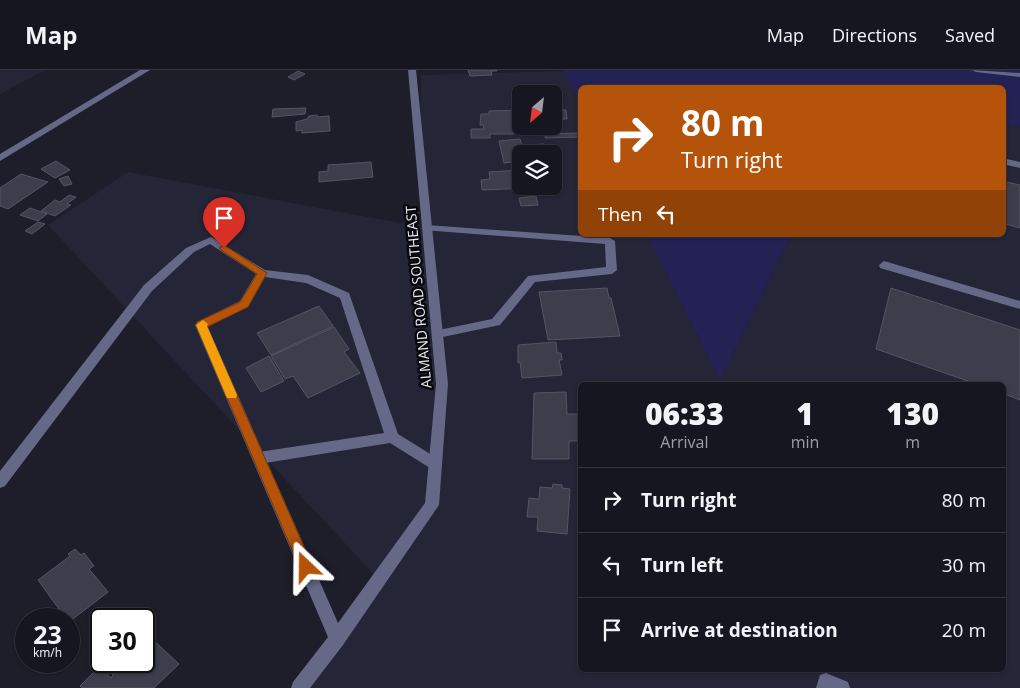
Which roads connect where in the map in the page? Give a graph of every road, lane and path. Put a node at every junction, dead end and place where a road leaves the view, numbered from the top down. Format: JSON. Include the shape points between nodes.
{"nodes":[{"id":1,"x":146,"y":70,"type":"edge"},
{"id":2,"x":412,"y":70,"type":"edge"},
{"id":3,"x":976,"y":70,"type":"edge"},
{"id":4,"x":1020,"y":75,"type":"edge"},
{"id":5,"x":0,"y":158,"type":"edge"},
{"id":6,"x":1006,"y":162,"type":"edge"},
{"id":7,"x":1020,"y":165,"type":"edge"},
{"id":8,"x":427,"y":228,"type":"junction"},
{"id":9,"x":884,"y":264,"type":"dead end"},
{"id":10,"x":262,"y":273,"type":"junction"},
{"id":11,"x":1020,"y":305,"type":"edge"},
{"id":12,"x":438,"y":334,"type":"junction"},
{"id":13,"x":392,"y":437,"type":"junction"},
{"id":14,"x":259,"y":458,"type":"junction"},
{"id":15,"x":435,"y":464,"type":"junction"},
{"id":16,"x":0,"y":482,"type":"edge"},
{"id":17,"x":337,"y":639,"type":"junction"},
{"id":18,"x":299,"y":688,"type":"edge"},
{"id":19,"x":824,"y":688,"type":"edge"},
{"id":20,"x":842,"y":688,"type":"edge"}],
"edges":[{"from":1,"to":5,"type":"street"},
{"from":2,"to":8,"type":"street","name":"ALMAND ROAD SOUTHEAST"},
{"from":3,"to":4,"type":"street"},
{"from":6,"to":7,"type":"street"},
{"from":8,"to":12,"type":"street","name":"ALMAND ROAD SOUTHEAST"},
{"from":8,"to":12,"type":"street","via":[[610,241],[612,270],[532,279],[496,322]]},
{"from":9,"to":11,"type":"street"},
{"from":10,"to":13,"type":"street","via":[[308,279],[344,296]]},
{"from":10,"to":14,"type":"street","via":[[244,304],[201,325]]},
{"from":10,"to":16,"type":"street","via":[[212,240],[190,250],[148,288]]},
{"from":12,"to":15,"type":"street","name":"ALMAND ROAD SOUTHEAST","via":[[442,384]]},
{"from":13,"to":14,"type":"street"},
{"from":13,"to":15,"type":"street"},
{"from":14,"to":17,"type":"street"},
{"from":15,"to":17,"type":"street","name":"ALMAND ROAD SOUTHEAST","via":[[432,505]]},
{"from":17,"to":18,"type":"street","name":"ALMAND ROAD SOUTHEAST"},
{"from":19,"to":20,"type":"street","via":[[826,681]]}]}
